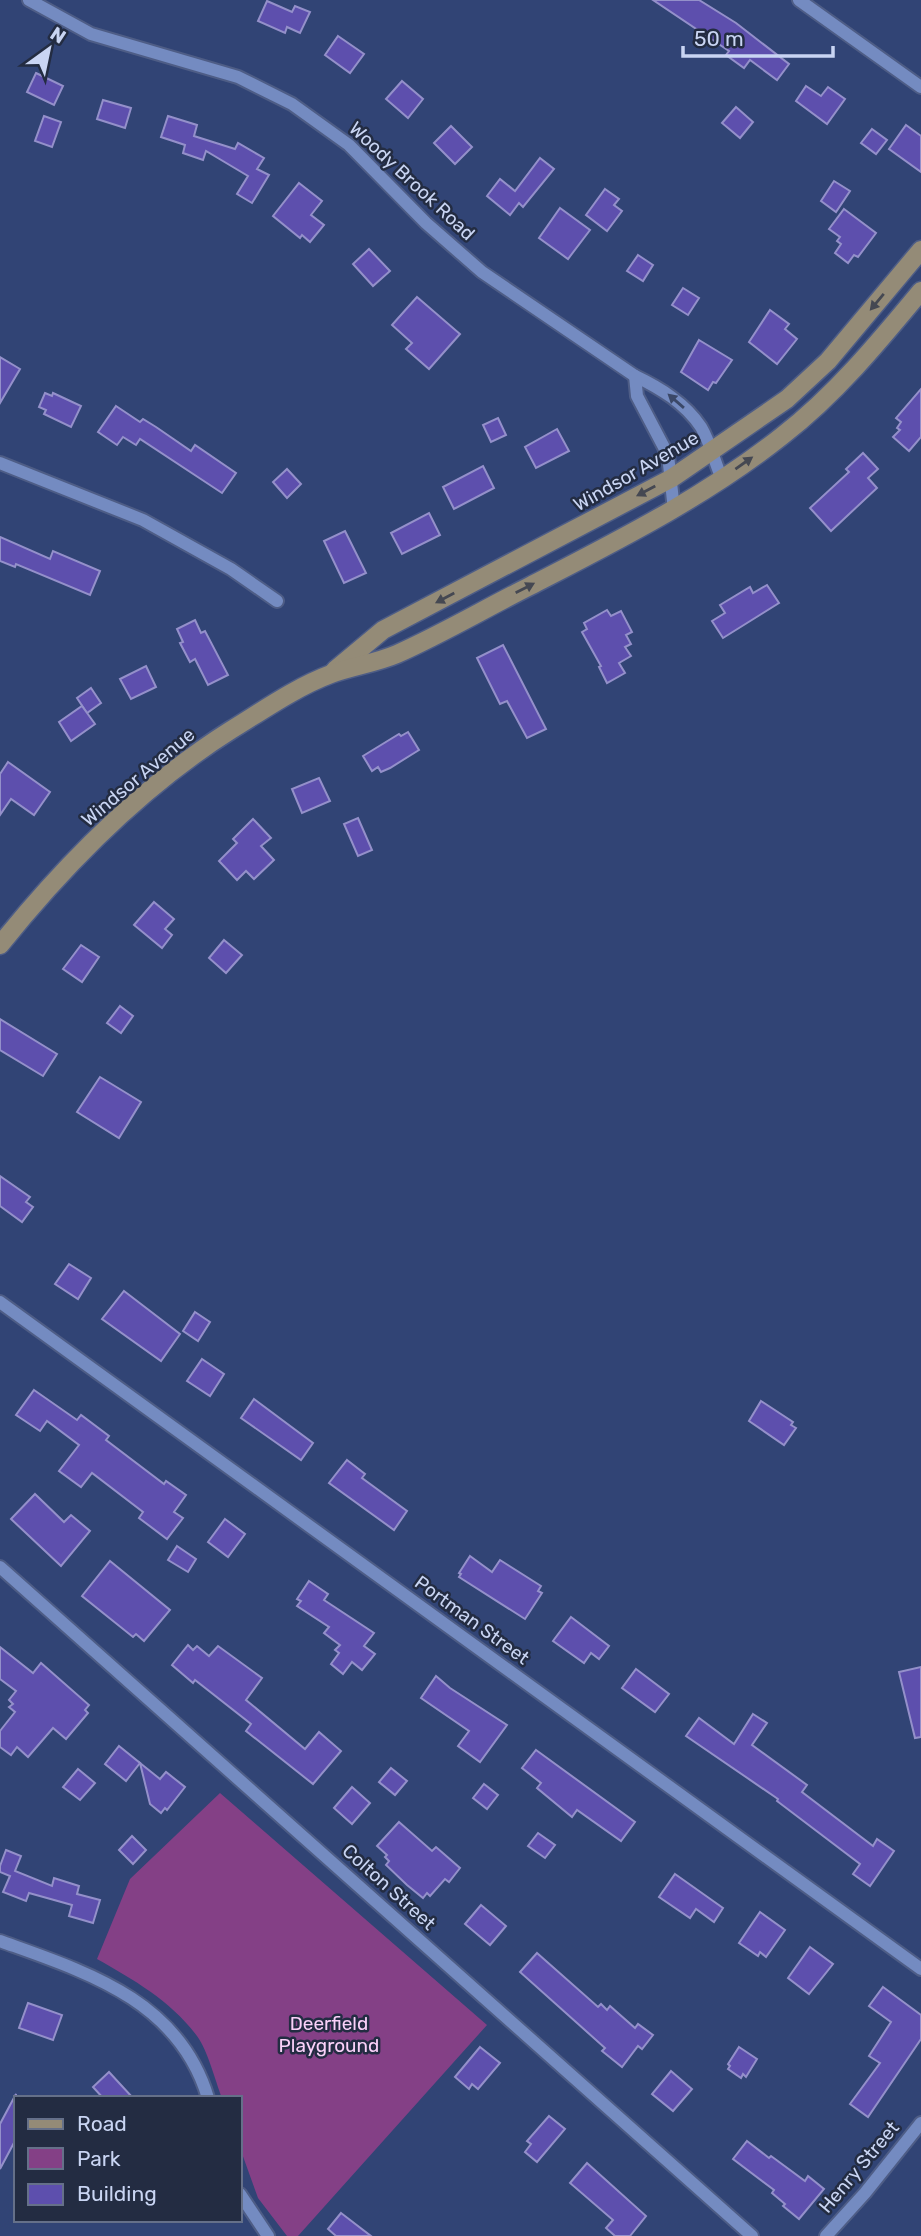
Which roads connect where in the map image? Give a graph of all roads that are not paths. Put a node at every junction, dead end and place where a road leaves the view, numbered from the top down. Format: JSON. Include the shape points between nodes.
{"nodes":[{"id":1,"x":29,"y":0,"type":"edge"},
{"id":2,"x":799,"y":0,"type":"edge"},
{"id":3,"x":921,"y":87,"type":"edge"},
{"id":4,"x":921,"y":250,"type":"edge"},
{"id":5,"x":921,"y":291,"type":"edge"},
{"id":6,"x":635,"y":376,"type":"junction"},
{"id":7,"x":711,"y":453,"type":"junction"},
{"id":8,"x":0,"y":463,"type":"edge"},
{"id":9,"x":671,"y":478,"type":"junction"},
{"id":10,"x":722,"y":480,"type":"junction"},
{"id":11,"x":674,"y":510,"type":"junction"},
{"id":12,"x":277,"y":601,"type":"dead end"},
{"id":13,"x":329,"y":675,"type":"junction"},
{"id":14,"x":0,"y":945,"type":"edge"},
{"id":15,"x":0,"y":1302,"type":"edge"},
{"id":16,"x":0,"y":1567,"type":"edge"},
{"id":17,"x":0,"y":1941,"type":"edge"},
{"id":18,"x":921,"y":1969,"type":"edge"},
{"id":19,"x":207,"y":2096,"type":"edge"},
{"id":20,"x":921,"y":2123,"type":"edge"},
{"id":21,"x":242,"y":2197,"type":"edge"},
{"id":22,"x":268,"y":2236,"type":"edge"},
{"id":23,"x":752,"y":2236,"type":"edge"},
{"id":24,"x":826,"y":2236,"type":"edge"}],
"edges":[{"from":1,"to":6,"type":"street","name":"Woody Brook Road","via":[[91,34],[238,77],[292,104],[349,145],[482,272]]},
{"from":2,"to":3,"type":"street"},
{"from":4,"to":7,"type":"main road","name":"Windsor Avenue","one_way":true,"via":[[828,361],[787,399]]},
{"from":10,"to":5,"type":"main road","name":"Windsor Avenue","one_way":true,"via":[[783,436],[833,390]]},
{"from":7,"to":6,"type":"street","name":"Woody Brook Road","one_way":true,"via":[[702,428],[678,401]]},
{"from":6,"to":9,"type":"street","via":[[637,396],[668,455]]},
{"from":7,"to":9,"type":"main road","name":"Windsor Avenue"},
{"from":7,"to":10,"type":"street","name":"Woody Brook Road"},
{"from":8,"to":12,"type":"street","via":[[144,520]]},
{"from":9,"to":11,"type":"street"},
{"from":9,"to":13,"type":"main road","name":"Windsor Avenue","one_way":true,"via":[[383,630]]},
{"from":10,"to":11,"type":"main road","name":"Windsor Avenue"},
{"from":13,"to":11,"type":"main road","name":"Windsor Avenue","one_way":true,"via":[[396,655]]},
{"from":13,"to":14,"type":"main road","name":"Windsor Avenue","via":[[228,732],[165,778],[62,872]]},
{"from":15,"to":18,"type":"street","name":"Portman Street"},
{"from":16,"to":23,"type":"street","name":"Colton Street"},
{"from":17,"to":19,"type":"street","via":[[82,1970],[148,2008],[176,2039],[203,2080]]},
{"from":20,"to":24,"type":"street","name":"Henry Street"},
{"from":21,"to":22,"type":"street"}]}
